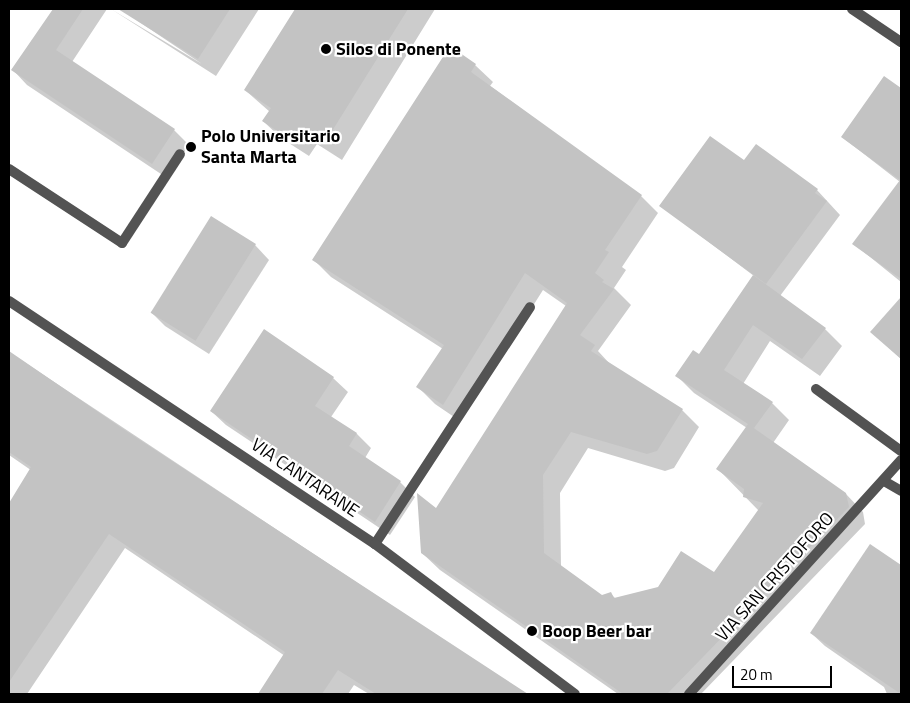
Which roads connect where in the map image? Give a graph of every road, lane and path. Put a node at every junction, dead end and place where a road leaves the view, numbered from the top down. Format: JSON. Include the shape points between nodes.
{"nodes":[{"id":1,"x":852,"y":9,"type":"edge"},
{"id":2,"x":901,"y":42,"type":"edge"},
{"id":3,"x":180,"y":154,"type":"dead end"},
{"id":4,"x":9,"y":169,"type":"edge"},
{"id":5,"x":9,"y":301,"type":"edge"},
{"id":6,"x":530,"y":307,"type":"dead end"},
{"id":7,"x":816,"y":389,"type":"dead end"},
{"id":8,"x":901,"y":451,"type":"edge"},
{"id":9,"x":901,"y":460,"type":"edge"},
{"id":10,"x":884,"y":481,"type":"junction"},
{"id":11,"x":901,"y":491,"type":"edge"},
{"id":12,"x":375,"y":544,"type":"junction"},
{"id":13,"x":575,"y":694,"type":"edge"},
{"id":14,"x":689,"y":694,"type":"edge"}],
"edges":[{"from":1,"to":2,"type":"street"},
{"from":3,"to":4,"type":"street","via":[[122,243]]},
{"from":5,"to":12,"type":"street","name":"VIA CANTARANE"},
{"from":6,"to":12,"type":"street"},
{"from":7,"to":8,"type":"street"},
{"from":9,"to":10,"type":"street","name":"VIA SAN CRISTOFORO"},
{"from":10,"to":11,"type":"street"},
{"from":10,"to":14,"type":"street","name":"VIA SAN CRISTOFORO"},
{"from":12,"to":13,"type":"street","name":"VIA CANTARANE"}]}
